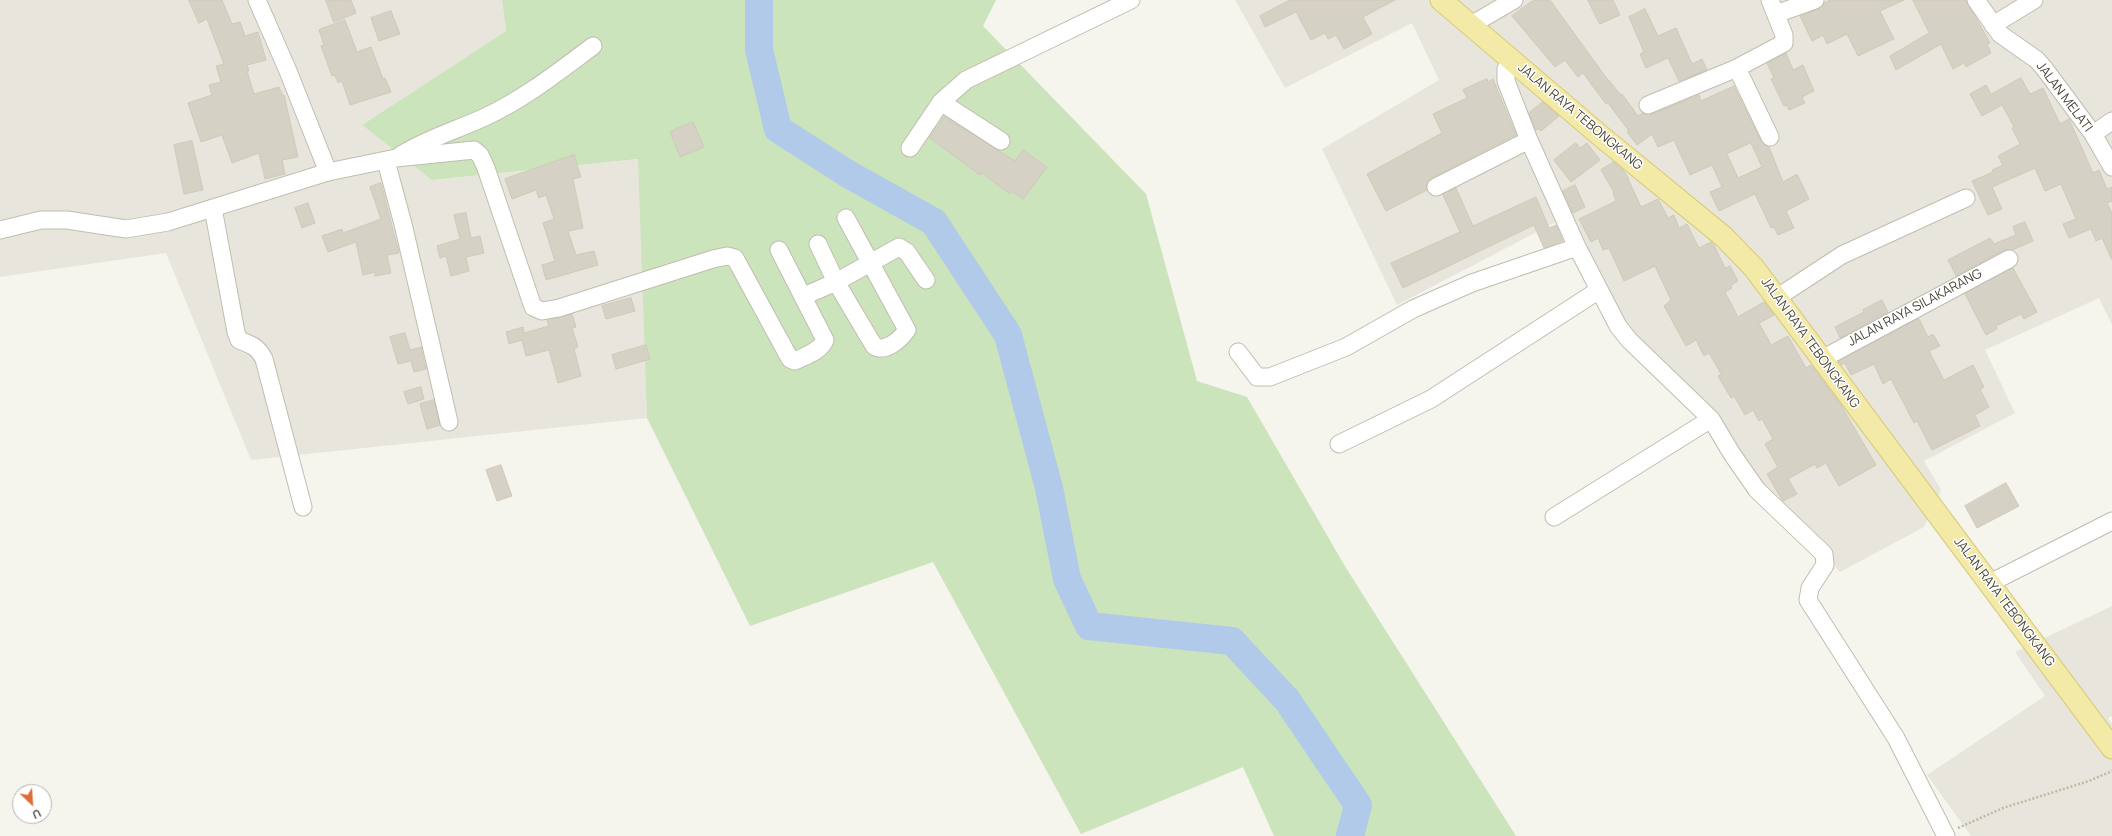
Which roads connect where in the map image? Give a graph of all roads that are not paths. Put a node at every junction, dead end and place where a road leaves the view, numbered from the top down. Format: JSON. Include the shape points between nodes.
{"nodes":[{"id":1,"x":257,"y":0,"type":"edge"},
{"id":2,"x":1131,"y":0,"type":"edge"},
{"id":3,"x":1441,"y":0,"type":"edge"},
{"id":4,"x":1514,"y":0,"type":"edge"},
{"id":5,"x":1815,"y":0,"type":"edge"},
{"id":6,"x":1976,"y":0,"type":"edge"},
{"id":7,"x":2034,"y":0,"type":"edge"},
{"id":8,"x":1773,"y":7,"type":"edge"},
{"id":9,"x":1471,"y":25,"type":"junction"},
{"id":10,"x":1993,"y":25,"type":"junction"},
{"id":11,"x":593,"y":46,"type":"dead end"},
{"id":12,"x":1510,"y":58,"type":"junction"},
{"id":13,"x":1737,"y":68,"type":"junction"},
{"id":14,"x":941,"y":102,"type":"junction"},
{"id":15,"x":1648,"y":105,"type":"dead end"},
{"id":16,"x":2112,"y":121,"type":"edge"},
{"id":17,"x":2093,"y":134,"type":"junction"},
{"id":18,"x":1770,"y":137,"type":"dead end"},
{"id":19,"x":1529,"y":140,"type":"junction"},
{"id":20,"x":1001,"y":141,"type":"dead end"},
{"id":21,"x":910,"y":148,"type":"dead end"},
{"id":22,"x":391,"y":160,"type":"junction"},
{"id":23,"x":2112,"y":167,"type":"edge"},
{"id":24,"x":328,"y":172,"type":"junction"},
{"id":25,"x":1436,"y":187,"type":"dead end"},
{"id":26,"x":1966,"y":198,"type":"dead end"},
{"id":27,"x":213,"y":208,"type":"junction"},
{"id":28,"x":846,"y":218,"type":"dead end"},
{"id":29,"x":0,"y":230,"type":"edge"},
{"id":30,"x":818,"y":244,"type":"dead end"},
{"id":31,"x":1577,"y":247,"type":"junction"},
{"id":32,"x":779,"y":250,"type":"dead end"},
{"id":33,"x":2009,"y":258,"type":"dead end"},
{"id":34,"x":870,"y":264,"type":"junction"},
{"id":35,"x":926,"y":280,"type":"dead end"},
{"id":36,"x":836,"y":282,"type":"junction"},
{"id":37,"x":1599,"y":290,"type":"junction"},
{"id":38,"x":804,"y":296,"type":"junction"},
{"id":39,"x":1778,"y":297,"type":"junction"},
{"id":40,"x":1238,"y":352,"type":"dead end"},
{"id":41,"x":1822,"y":359,"type":"junction"},
{"id":42,"x":1711,"y":419,"type":"junction"},
{"id":43,"x":449,"y":422,"type":"dead end"},
{"id":44,"x":1340,"y":444,"type":"dead end"},
{"id":45,"x":302,"y":506,"type":"dead end"},
{"id":46,"x":1554,"y":517,"type":"dead end"},
{"id":47,"x":2112,"y":521,"type":"edge"},
{"id":48,"x":1990,"y":583,"type":"junction"},
{"id":49,"x":2109,"y":736,"type":"edge"},
{"id":50,"x":1946,"y":834,"type":"edge"}],
"edges":[{"from":1,"to":24,"type":"street"},
{"from":2,"to":14,"type":"street","via":[[978,72]]},
{"from":3,"to":9,"type":"main road","name":"JALAN RAYA TEBONGKANG"},
{"from":4,"to":9,"type":"street"},
{"from":5,"to":8,"type":"street"},
{"from":6,"to":10,"type":"street","name":"JALAN MELATI"},
{"from":7,"to":10,"type":"street"},
{"from":8,"to":13,"type":"street","via":[[1784,35],[1784,43]]},
{"from":9,"to":12,"type":"main road","name":"JALAN RAYA TEBONGKANG"},
{"from":10,"to":17,"type":"street","name":"JALAN MELATI","via":[[2000,34],[2037,60]]},
{"from":11,"to":22,"type":"street","via":[[535,89],[486,117],[416,146]]},
{"from":12,"to":19,"type":"street","via":[[1506,69],[1506,81]]},
{"from":12,"to":39,"type":"main road","name":"JALAN RAYA TEBONGKANG","via":[[1724,237]]},
{"from":13,"to":15,"type":"street"},
{"from":13,"to":18,"type":"street"},
{"from":14,"to":20,"type":"street"},
{"from":14,"to":21,"type":"street"},
{"from":16,"to":17,"type":"street"},
{"from":17,"to":23,"type":"street","name":"JALAN MELATI"},
{"from":19,"to":25,"type":"street"},
{"from":19,"to":31,"type":"street"},
{"from":22,"to":24,"type":"street"},
{"from":22,"to":38,"type":"street","via":[[465,150],[474,150],[480,155],[533,308],[542,311],[612,292],[713,259],[731,256],[744,273],[790,359],[795,361],[824,345],[825,340]]},
{"from":22,"to":43,"type":"street"},
{"from":24,"to":27,"type":"street"},
{"from":26,"to":39,"type":"street","via":[[1842,255]]},
{"from":27,"to":29,"type":"street","via":[[168,222],[126,229],[67,220],[41,220]]},
{"from":27,"to":45,"type":"street","via":[[236,332],[240,340],[254,345],[264,360]]},
{"from":28,"to":34,"type":"street"},
{"from":30,"to":36,"type":"street"},
{"from":31,"to":37,"type":"street"},
{"from":31,"to":40,"type":"street","via":[[1472,283],[1413,309],[1346,347],[1270,377],[1257,377]]},
{"from":32,"to":38,"type":"street"},
{"from":33,"to":41,"type":"street","name":"JALAN RAYA SILAKARANG"},
{"from":34,"to":35,"type":"street","via":[[899,247],[907,252]]},
{"from":34,"to":36,"type":"street"},
{"from":34,"to":36,"type":"street","via":[[907,330],[902,337],[885,348],[874,346]]},
{"from":36,"to":38,"type":"street"},
{"from":37,"to":42,"type":"street","via":[[1623,333]]},
{"from":37,"to":44,"type":"street","via":[[1432,399]]},
{"from":39,"to":41,"type":"main road","name":"JALAN RAYA TEBONGKANG"},
{"from":41,"to":48,"type":"main road","name":"JALAN RAYA TEBONGKANG"},
{"from":42,"to":46,"type":"street"},
{"from":42,"to":50,"type":"street","via":[[1757,490],[1824,554],[1825,565],[1810,588],[1808,600],[1896,738]]},
{"from":47,"to":48,"type":"street"},
{"from":48,"to":49,"type":"main road","name":"JALAN RAYA TEBONGKANG"}]}
